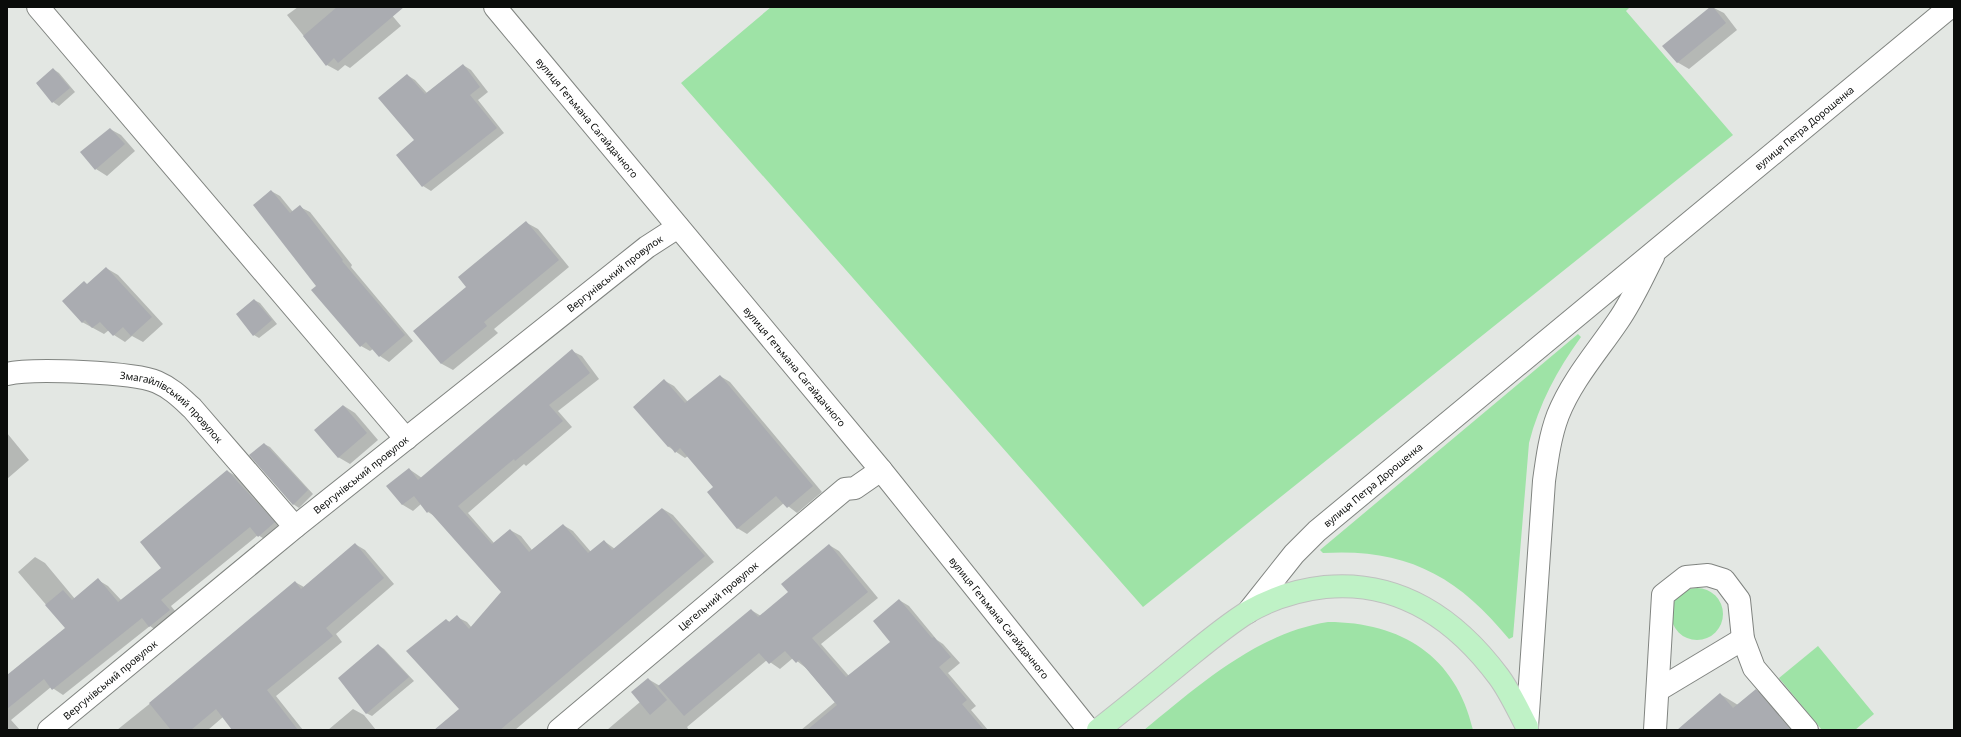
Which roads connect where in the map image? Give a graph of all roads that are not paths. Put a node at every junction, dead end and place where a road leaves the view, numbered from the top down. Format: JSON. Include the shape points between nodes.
{"nodes":[{"id":1,"x":38,"y":7,"type":"edge"},
{"id":2,"x":494,"y":7,"type":"edge"},
{"id":3,"x":1950,"y":7,"type":"edge"},
{"id":4,"x":678,"y":227,"type":"junction"},
{"id":5,"x":1657,"y":248,"type":"junction"},
{"id":6,"x":7,"y":374,"type":"edge"},
{"id":7,"x":406,"y":439,"type":"junction"},
{"id":8,"x":881,"y":470,"type":"junction"},
{"id":9,"x":295,"y":527,"type":"junction"},
{"id":10,"x":1248,"y":612,"type":"junction"},
{"id":11,"x":1743,"y":639,"type":"junction"},
{"id":12,"x":1658,"y":690,"type":"junction"},
{"id":13,"x":1527,"y":728,"type":"edge"},
{"id":14,"x":49,"y":730,"type":"edge"},
{"id":15,"x":559,"y":730,"type":"edge"},
{"id":16,"x":1089,"y":730,"type":"edge"},
{"id":17,"x":1098,"y":730,"type":"edge"},
{"id":18,"x":1655,"y":730,"type":"edge"},
{"id":19,"x":1807,"y":730,"type":"edge"}],
"edges":[{"from":1,"to":7,"type":"street"},
{"from":2,"to":4,"type":"street","name":"вулиця Гетьмана Сагайдачного"},
{"from":3,"to":5,"type":"street","name":"вулиця Петра Дорошенка"},
{"from":4,"to":7,"type":"street","name":"Вергунівський провулок","via":[[647,247]]},
{"from":4,"to":8,"type":"street","name":"вулиця Гетьмана Сагайдачного"},
{"from":5,"to":10,"type":"street","name":"вулиця Петра Дорошенка","via":[[1317,531],[1294,554]]},
{"from":5,"to":13,"type":"street","name":"вулиця Петра Дорошенка","via":[[1619,320],[1569,392],[1551,440],[1544,481]]},
{"from":6,"to":9,"type":"street","name":"Змагайлівський провулок","via":[[82,373],[139,377],[157,382],[175,392],[192,408]]},
{"from":7,"to":9,"type":"street","name":"Вергунівський провулок"},
{"from":8,"to":15,"type":"street","name":"Цегельний провулок","via":[[855,488],[845,489]]},
{"from":8,"to":16,"type":"street","name":"вулиця Гетьмана Сагайдачного"},
{"from":9,"to":14,"type":"street","name":"Вергунівський провулок"},
{"from":10,"to":13,"type":"main road","via":[[1286,594],[1341,586],[1363,586],[1406,598],[1440,617],[1479,653],[1499,677]]},
{"from":10,"to":17,"type":"main road","name":"вулиця Петра Дорошенка"},
{"from":11,"to":12,"type":"street"},
{"from":11,"to":12,"type":"street","via":[[1739,600],[1724,580],[1708,575],[1686,577],[1663,595]]},
{"from":11,"to":19,"type":"street","via":[[1754,668]]},
{"from":12,"to":18,"type":"street"}]}
